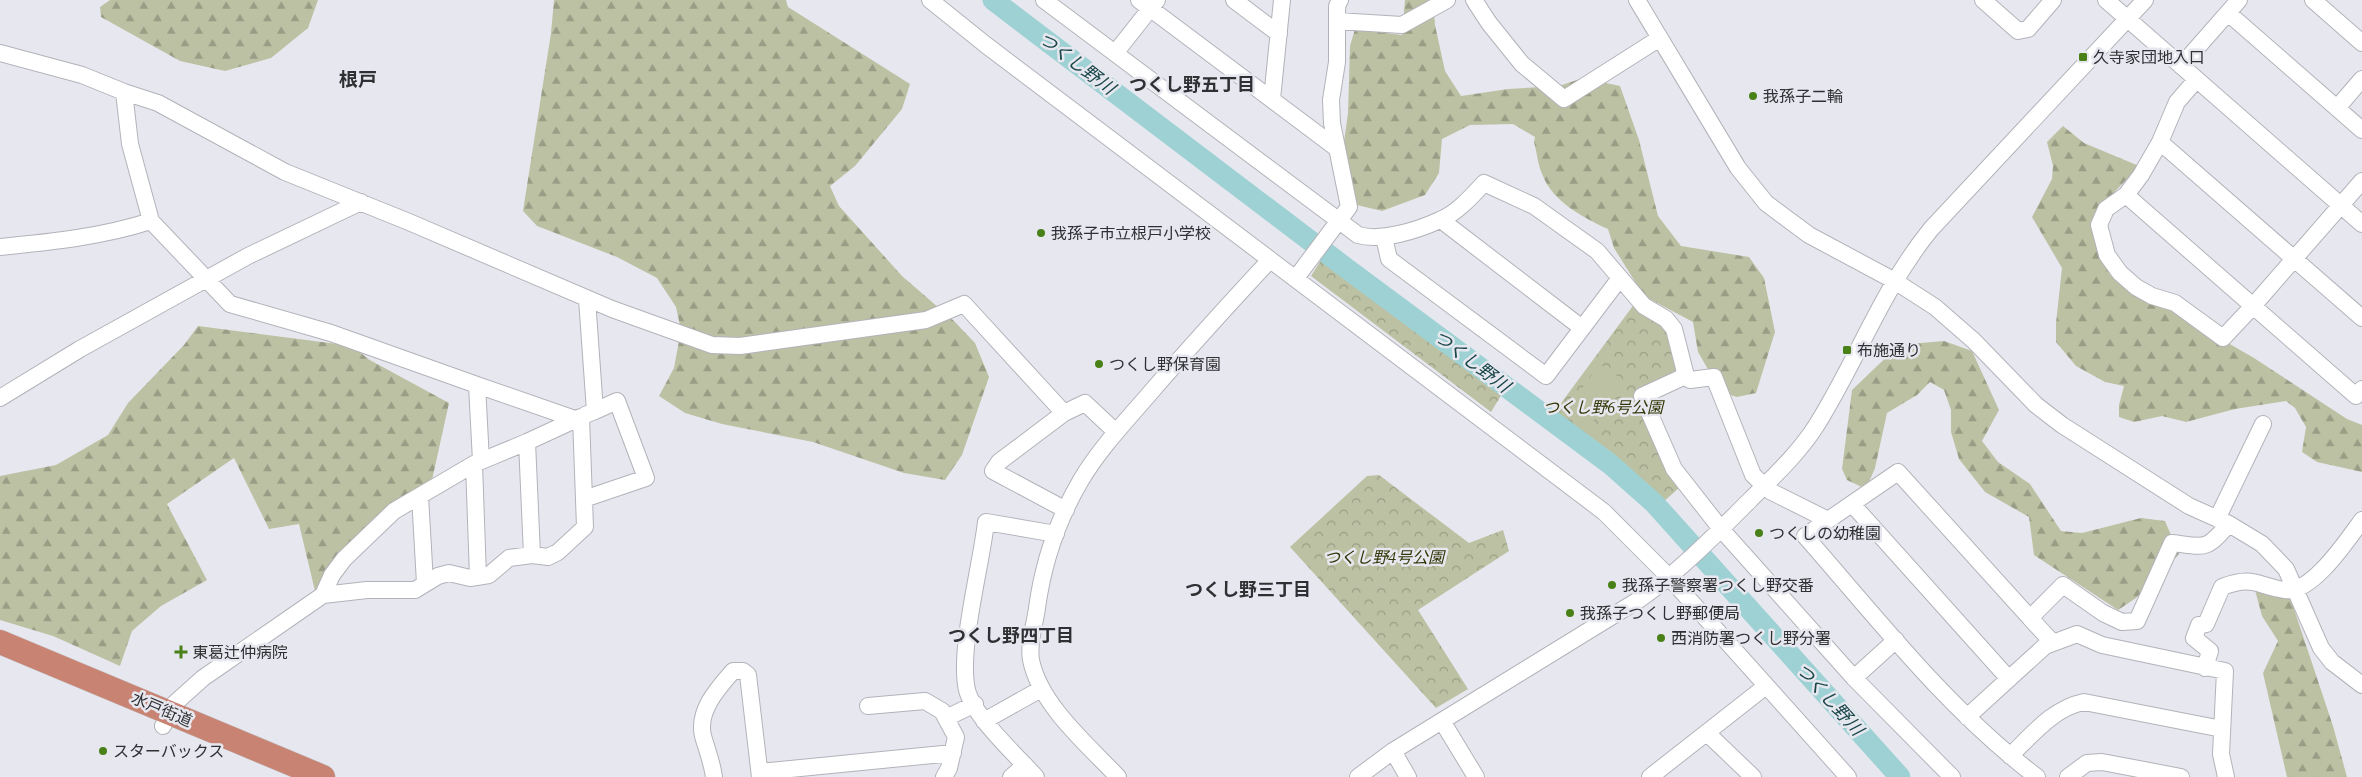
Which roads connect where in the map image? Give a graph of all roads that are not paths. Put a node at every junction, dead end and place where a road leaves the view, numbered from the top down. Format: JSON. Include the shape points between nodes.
{"nodes":[{"id":1,"x":930,"y":0,"type":"edge"},
{"id":2,"x":1044,"y":0,"type":"edge"},
{"id":3,"x":1234,"y":0,"type":"edge"},
{"id":4,"x":1282,"y":0,"type":"edge"},
{"id":5,"x":1340,"y":0,"type":"edge"},
{"id":6,"x":1447,"y":0,"type":"edge"},
{"id":7,"x":1474,"y":0,"type":"edge"},
{"id":8,"x":1637,"y":0,"type":"edge"},
{"id":9,"x":1983,"y":0,"type":"edge"},
{"id":10,"x":2053,"y":0,"type":"edge"},
{"id":11,"x":2106,"y":0,"type":"edge"},
{"id":12,"x":2145,"y":0,"type":"edge"},
{"id":13,"x":2239,"y":0,"type":"edge"},
{"id":14,"x":2313,"y":0,"type":"edge"},
{"id":15,"x":1149,"y":3,"type":"edge"},
{"id":16,"x":2228,"y":13,"type":"junction"},
{"id":17,"x":2128,"y":19,"type":"junction"},
{"id":18,"x":1337,"y":21,"type":"junction"},
{"id":19,"x":1279,"y":34,"type":"junction"},
{"id":20,"x":1660,"y":38,"type":"junction"},
{"id":21,"x":2362,"y":43,"type":"edge"},
{"id":22,"x":1116,"y":52,"type":"junction"},
{"id":23,"x":0,"y":53,"type":"edge"},
{"id":24,"x":2181,"y":66,"type":"junction"},
{"id":25,"x":2362,"y":79,"type":"edge"},
{"id":26,"x":2196,"y":80,"type":"junction"},
{"id":27,"x":124,"y":92,"type":"junction"},
{"id":28,"x":1272,"y":99,"type":"junction"},
{"id":29,"x":2336,"y":108,"type":"junction"},
{"id":30,"x":2362,"y":130,"type":"edge"},
{"id":31,"x":2160,"y":142,"type":"junction"},
{"id":32,"x":1335,"y":147,"type":"junction"},
{"id":33,"x":2362,"y":181,"type":"edge"},
{"id":34,"x":2126,"y":195,"type":"junction"},
{"id":35,"x":361,"y":202,"type":"junction"},
{"id":36,"x":2340,"y":205,"type":"junction"},
{"id":37,"x":1339,"y":220,"type":"junction"},
{"id":38,"x":1441,"y":220,"type":"junction"},
{"id":39,"x":151,"y":221,"type":"junction"},
{"id":40,"x":2362,"y":224,"type":"edge"},
{"id":41,"x":1384,"y":237,"type":"junction"},
{"id":42,"x":0,"y":248,"type":"edge"},
{"id":43,"x":2294,"y":259,"type":"junction"},
{"id":44,"x":1270,"y":260,"type":"junction"},
{"id":45,"x":1296,"y":278,"type":"junction"},
{"id":46,"x":1620,"y":278,"type":"junction"},
{"id":47,"x":206,"y":279,"type":"junction"},
{"id":48,"x":1893,"y":280,"type":"junction"},
{"id":49,"x":587,"y":299,"type":"junction"},
{"id":50,"x":2253,"y":306,"type":"junction"},
{"id":51,"x":2362,"y":318,"type":"edge"},
{"id":52,"x":1582,"y":328,"type":"junction"},
{"id":53,"x":1683,"y":376,"type":"junction"},
{"id":54,"x":477,"y":385,"type":"junction"},
{"id":55,"x":2362,"y":389,"type":"edge"},
{"id":56,"x":2,"y":391,"type":"edge"},
{"id":57,"x":1064,"y":413,"type":"junction"},
{"id":58,"x":583,"y":416,"type":"junction"},
{"id":59,"x":2263,"y":424,"type":"dead end"},
{"id":60,"x":1116,"y":432,"type":"junction"},
{"id":61,"x":527,"y":442,"type":"junction"},
{"id":62,"x":478,"y":463,"type":"junction"},
{"id":63,"x":1764,"y":486,"type":"junction"},
{"id":64,"x":420,"y":496,"type":"junction"},
{"id":65,"x":584,"y":499,"type":"junction"},
{"id":66,"x":1852,"y":504,"type":"junction"},
{"id":67,"x":1066,"y":510,"type":"junction"},
{"id":68,"x":1828,"y":520,"type":"junction"},
{"id":69,"x":2362,"y":520,"type":"edge"},
{"id":70,"x":2223,"y":522,"type":"junction"},
{"id":71,"x":1721,"y":529,"type":"junction"},
{"id":72,"x":1056,"y":534,"type":"junction"},
{"id":73,"x":532,"y":554,"type":"junction"},
{"id":74,"x":478,"y":577,"type":"junction"},
{"id":75,"x":1669,"y":578,"type":"junction"},
{"id":76,"x":424,"y":584,"type":"junction"},
{"id":77,"x":2296,"y":589,"type":"junction"},
{"id":78,"x":324,"y":595,"type":"junction"},
{"id":79,"x":2030,"y":618,"type":"junction"},
{"id":80,"x":1896,"y":640,"type":"junction"},
{"id":81,"x":0,"y":642,"type":"edge"},
{"id":82,"x":2053,"y":644,"type":"junction"},
{"id":83,"x":0,"y":659,"type":"edge"},
{"id":84,"x":2206,"y":668,"type":"junction"},
{"id":85,"x":1854,"y":678,"type":"junction"},
{"id":86,"x":2009,"y":679,"type":"junction"},
{"id":87,"x":2362,"y":685,"type":"edge"},
{"id":88,"x":1766,"y":686,"type":"junction"},
{"id":89,"x":1041,"y":689,"type":"junction"},
{"id":90,"x":975,"y":704,"type":"junction"},
{"id":91,"x":868,"y":706,"type":"dead end"},
{"id":92,"x":1967,"y":717,"type":"junction"},
{"id":93,"x":946,"y":718,"type":"junction"},
{"id":94,"x":167,"y":719,"type":"junction"},
{"id":95,"x":984,"y":720,"type":"junction"},
{"id":96,"x":1442,"y":721,"type":"junction"},
{"id":97,"x":2222,"y":729,"type":"junction"},
{"id":98,"x":1706,"y":733,"type":"junction"},
{"id":99,"x":1393,"y":751,"type":"junction"},
{"id":100,"x":953,"y":752,"type":"junction"},
{"id":101,"x":2010,"y":756,"type":"junction"},
{"id":102,"x":1376,"y":762,"type":"junction"},
{"id":103,"x":1030,"y":771,"type":"edge"},
{"id":104,"x":2129,"y":772,"type":"edge"},
{"id":105,"x":760,"y":774,"type":"edge"},
{"id":106,"x":283,"y":777,"type":"edge"},
{"id":107,"x":323,"y":777,"type":"edge"},
{"id":108,"x":714,"y":777,"type":"edge"},
{"id":109,"x":944,"y":777,"type":"edge"},
{"id":110,"x":1011,"y":777,"type":"edge"},
{"id":111,"x":1118,"y":777,"type":"edge"},
{"id":112,"x":1343,"y":777,"type":"edge"},
{"id":113,"x":1358,"y":777,"type":"edge"},
{"id":114,"x":1408,"y":777,"type":"edge"},
{"id":115,"x":1476,"y":777,"type":"edge"},
{"id":116,"x":1650,"y":777,"type":"edge"},
{"id":117,"x":1753,"y":777,"type":"edge"},
{"id":118,"x":1848,"y":777,"type":"edge"},
{"id":119,"x":1952,"y":777,"type":"edge"},
{"id":120,"x":2037,"y":777,"type":"edge"},
{"id":121,"x":2068,"y":777,"type":"edge"},
{"id":122,"x":2181,"y":777,"type":"edge"},
{"id":123,"x":2226,"y":777,"type":"edge"}],
"edges":[{"from":1,"to":44,"type":"street"},
{"from":2,"to":22,"type":"street"},
{"from":3,"to":19,"type":"street"},
{"from":4,"to":19,"type":"street"},
{"from":5,"to":18,"type":"street"},
{"from":6,"to":18,"type":"street","via":[[1402,25]]},
{"from":7,"to":20,"type":"street","via":[[1522,64],[1564,99]]},
{"from":8,"to":20,"type":"street"},
{"from":9,"to":10,"type":"street","via":[[2018,31],[2028,29]]},
{"from":11,"to":17,"type":"street"},
{"from":12,"to":17,"type":"street"},
{"from":13,"to":16,"type":"street"},
{"from":14,"to":21,"type":"street"},
{"from":15,"to":22,"type":"street"},
{"from":15,"to":28,"type":"street"},
{"from":16,"to":24,"type":"street"},
{"from":16,"to":29,"type":"street"},
{"from":17,"to":24,"type":"street"},
{"from":17,"to":48,"type":"street","via":[[1931,228]]},
{"from":18,"to":32,"type":"street","via":[[1331,100]]},
{"from":19,"to":28,"type":"street"},
{"from":20,"to":48,"type":"street","via":[[1738,168],[1766,203],[1809,235]]},
{"from":22,"to":37,"type":"street"},
{"from":23,"to":27,"type":"street","via":[[82,75]]},
{"from":24,"to":26,"type":"street"},
{"from":25,"to":29,"type":"street"},
{"from":26,"to":31,"type":"street","via":[[2178,102]]},
{"from":26,"to":36,"type":"street"},
{"from":27,"to":35,"type":"street","via":[[158,102],[285,172]]},
{"from":27,"to":39,"type":"street","via":[[130,144]]},
{"from":28,"to":32,"type":"street"},
{"from":29,"to":30,"type":"street"},
{"from":31,"to":34,"type":"street"},
{"from":31,"to":43,"type":"street"},
{"from":32,"to":37,"type":"street","via":[[1349,207]]},
{"from":33,"to":36,"type":"street"},
{"from":34,"to":50,"type":"street"},
{"from":34,"to":50,"type":"street","via":[[2106,208],[2099,225],[2107,255],[2136,287],[2175,303],[2223,338]]},
{"from":35,"to":47,"type":"street"},
{"from":35,"to":49,"type":"street"},
{"from":36,"to":40,"type":"street"},
{"from":36,"to":43,"type":"street"},
{"from":37,"to":41,"type":"street","via":[[1358,235],[1374,239]]},
{"from":37,"to":45,"type":"street"},
{"from":38,"to":41,"type":"street"},
{"from":38,"to":46,"type":"street","via":[[1484,182],[1542,212],[1597,251]]},
{"from":38,"to":52,"type":"street"},
{"from":39,"to":42,"type":"street","via":[[83,238]]},
{"from":39,"to":47,"type":"street"},
{"from":41,"to":52,"type":"street","via":[[1389,259],[1546,376]]},
{"from":43,"to":50,"type":"street"},
{"from":43,"to":51,"type":"street"},
{"from":44,"to":45,"type":"street"},
{"from":44,"to":60,"type":"street"},
{"from":45,"to":75,"type":"street","via":[[1604,512]]},
{"from":46,"to":52,"type":"street"},
{"from":46,"to":53,"type":"street","via":[[1644,306],[1666,319],[1674,329],[1685,372]]},
{"from":47,"to":54,"type":"street","via":[[230,304],[332,333]]},
{"from":47,"to":56,"type":"street"},
{"from":48,"to":63,"type":"street","via":[[1815,428]]},
{"from":48,"to":70,"type":"street","via":[[1949,318],[2036,406],[2189,506]]},
{"from":49,"to":57,"type":"street","via":[[712,345],[740,346],[926,320],[964,304]]},
{"from":49,"to":58,"type":"street"},
{"from":50,"to":55,"type":"street","via":[[2356,396]]},
{"from":53,"to":63,"type":"street","via":[[1690,380],[1714,377],[1753,475]]},
{"from":53,"to":71,"type":"street","via":[[1642,396],[1674,469]]},
{"from":54,"to":58,"type":"street"},
{"from":54,"to":62,"type":"street"},
{"from":57,"to":60,"type":"street","via":[[1085,403]]},
{"from":57,"to":67,"type":"street","via":[[999,462],[993,472]]},
{"from":58,"to":61,"type":"street"},
{"from":58,"to":65,"type":"street"},
{"from":58,"to":65,"type":"street","via":[[617,401],[646,478]]},
{"from":59,"to":70,"type":"street"},
{"from":60,"to":67,"type":"street","via":[[1086,472]]},
{"from":61,"to":62,"type":"street"},
{"from":61,"to":73,"type":"street"},
{"from":62,"to":64,"type":"street"},
{"from":62,"to":74,"type":"street"},
{"from":63,"to":68,"type":"street"},
{"from":63,"to":71,"type":"street"},
{"from":64,"to":76,"type":"street"},
{"from":64,"to":78,"type":"street","via":[[394,511],[344,559],[332,575]]},
{"from":65,"to":73,"type":"street","via":[[585,527],[558,552],[548,557]]},
{"from":66,"to":68,"type":"street"},
{"from":66,"to":79,"type":"street","via":[[1898,472]]},
{"from":66,"to":86,"type":"street"},
{"from":67,"to":72,"type":"street"},
{"from":68,"to":80,"type":"street","via":[[1804,536]]},
{"from":69,"to":77,"type":"street","via":[[2330,563]]},
{"from":70,"to":77,"type":"street","via":[[2262,544],[2274,555]]},
{"from":70,"to":79,"type":"street","via":[[2212,543],[2204,547],[2172,543],[2137,620],[2122,622],[2063,585]]},
{"from":71,"to":75,"type":"street"},
{"from":71,"to":85,"type":"street"},
{"from":72,"to":89,"type":"street","via":[[1044,570],[1030,651]]},
{"from":72,"to":90,"type":"street","via":[[986,522],[966,662],[967,691]]},
{"from":73,"to":74,"type":"street","via":[[509,558],[489,575]]},
{"from":74,"to":76,"type":"street","via":[[449,573]]},
{"from":75,"to":88,"type":"street"},
{"from":75,"to":96,"type":"street","via":[[1616,616]]},
{"from":76,"to":78,"type":"street","via":[[415,590],[367,590]]},
{"from":77,"to":84,"type":"street","via":[[2286,590],[2252,580],[2222,587],[2206,624],[2199,625],[2194,638],[2210,651]]},
{"from":77,"to":87,"type":"street","via":[[2321,648],[2332,662]]},
{"from":78,"to":94,"type":"street","via":[[203,678],[174,704]]},
{"from":79,"to":82,"type":"street"},
{"from":80,"to":85,"type":"street"},
{"from":80,"to":92,"type":"street"},
{"from":81,"to":94,"type":"highway","name":"水戸街道"},
{"from":82,"to":84,"type":"street","via":[[2077,634],[2102,645]]},
{"from":82,"to":86,"type":"street","via":[[2045,646]]},
{"from":83,"to":94,"type":"highway","name":"水戸街道"},
{"from":84,"to":97,"type":"street","via":[[2225,671]]},
{"from":85,"to":119,"type":"street"},
{"from":86,"to":92,"type":"street"},
{"from":88,"to":98,"type":"street"},
{"from":88,"to":118,"type":"street"},
{"from":89,"to":95,"type":"street"},
{"from":89,"to":111,"type":"street"},
{"from":90,"to":93,"type":"street"},
{"from":90,"to":95,"type":"street"},
{"from":91,"to":93,"type":"street","via":[[925,701],[942,711]]},
{"from":92,"to":101,"type":"street"},
{"from":93,"to":100,"type":"street","via":[[956,737]]},
{"from":94,"to":106,"type":"highway","name":"水戸街道"},
{"from":94,"to":107,"type":"highway","name":"水戸街道"},
{"from":95,"to":103,"type":"street"},
{"from":96,"to":99,"type":"street"},
{"from":96,"to":115,"type":"street"},
{"from":97,"to":101,"type":"street","via":[[2084,702],[2058,712]]},
{"from":97,"to":123,"type":"street","via":[[2221,754]]},
{"from":98,"to":116,"type":"street"},
{"from":98,"to":117,"type":"street"},
{"from":99,"to":102,"type":"street"},
{"from":99,"to":114,"type":"street"},
{"from":100,"to":105,"type":"street"},
{"from":100,"to":109,"type":"street"},
{"from":101,"to":120,"type":"street"},
{"from":102,"to":112,"type":"street"},
{"from":102,"to":113,"type":"street"},
{"from":103,"to":110,"type":"street"},
{"from":104,"to":121,"type":"street","via":[[2102,762],[2087,763]]},
{"from":104,"to":122,"type":"street"},
{"from":105,"to":108,"type":"street","via":[[748,675],[737,670],[710,701],[702,721]]}]}
